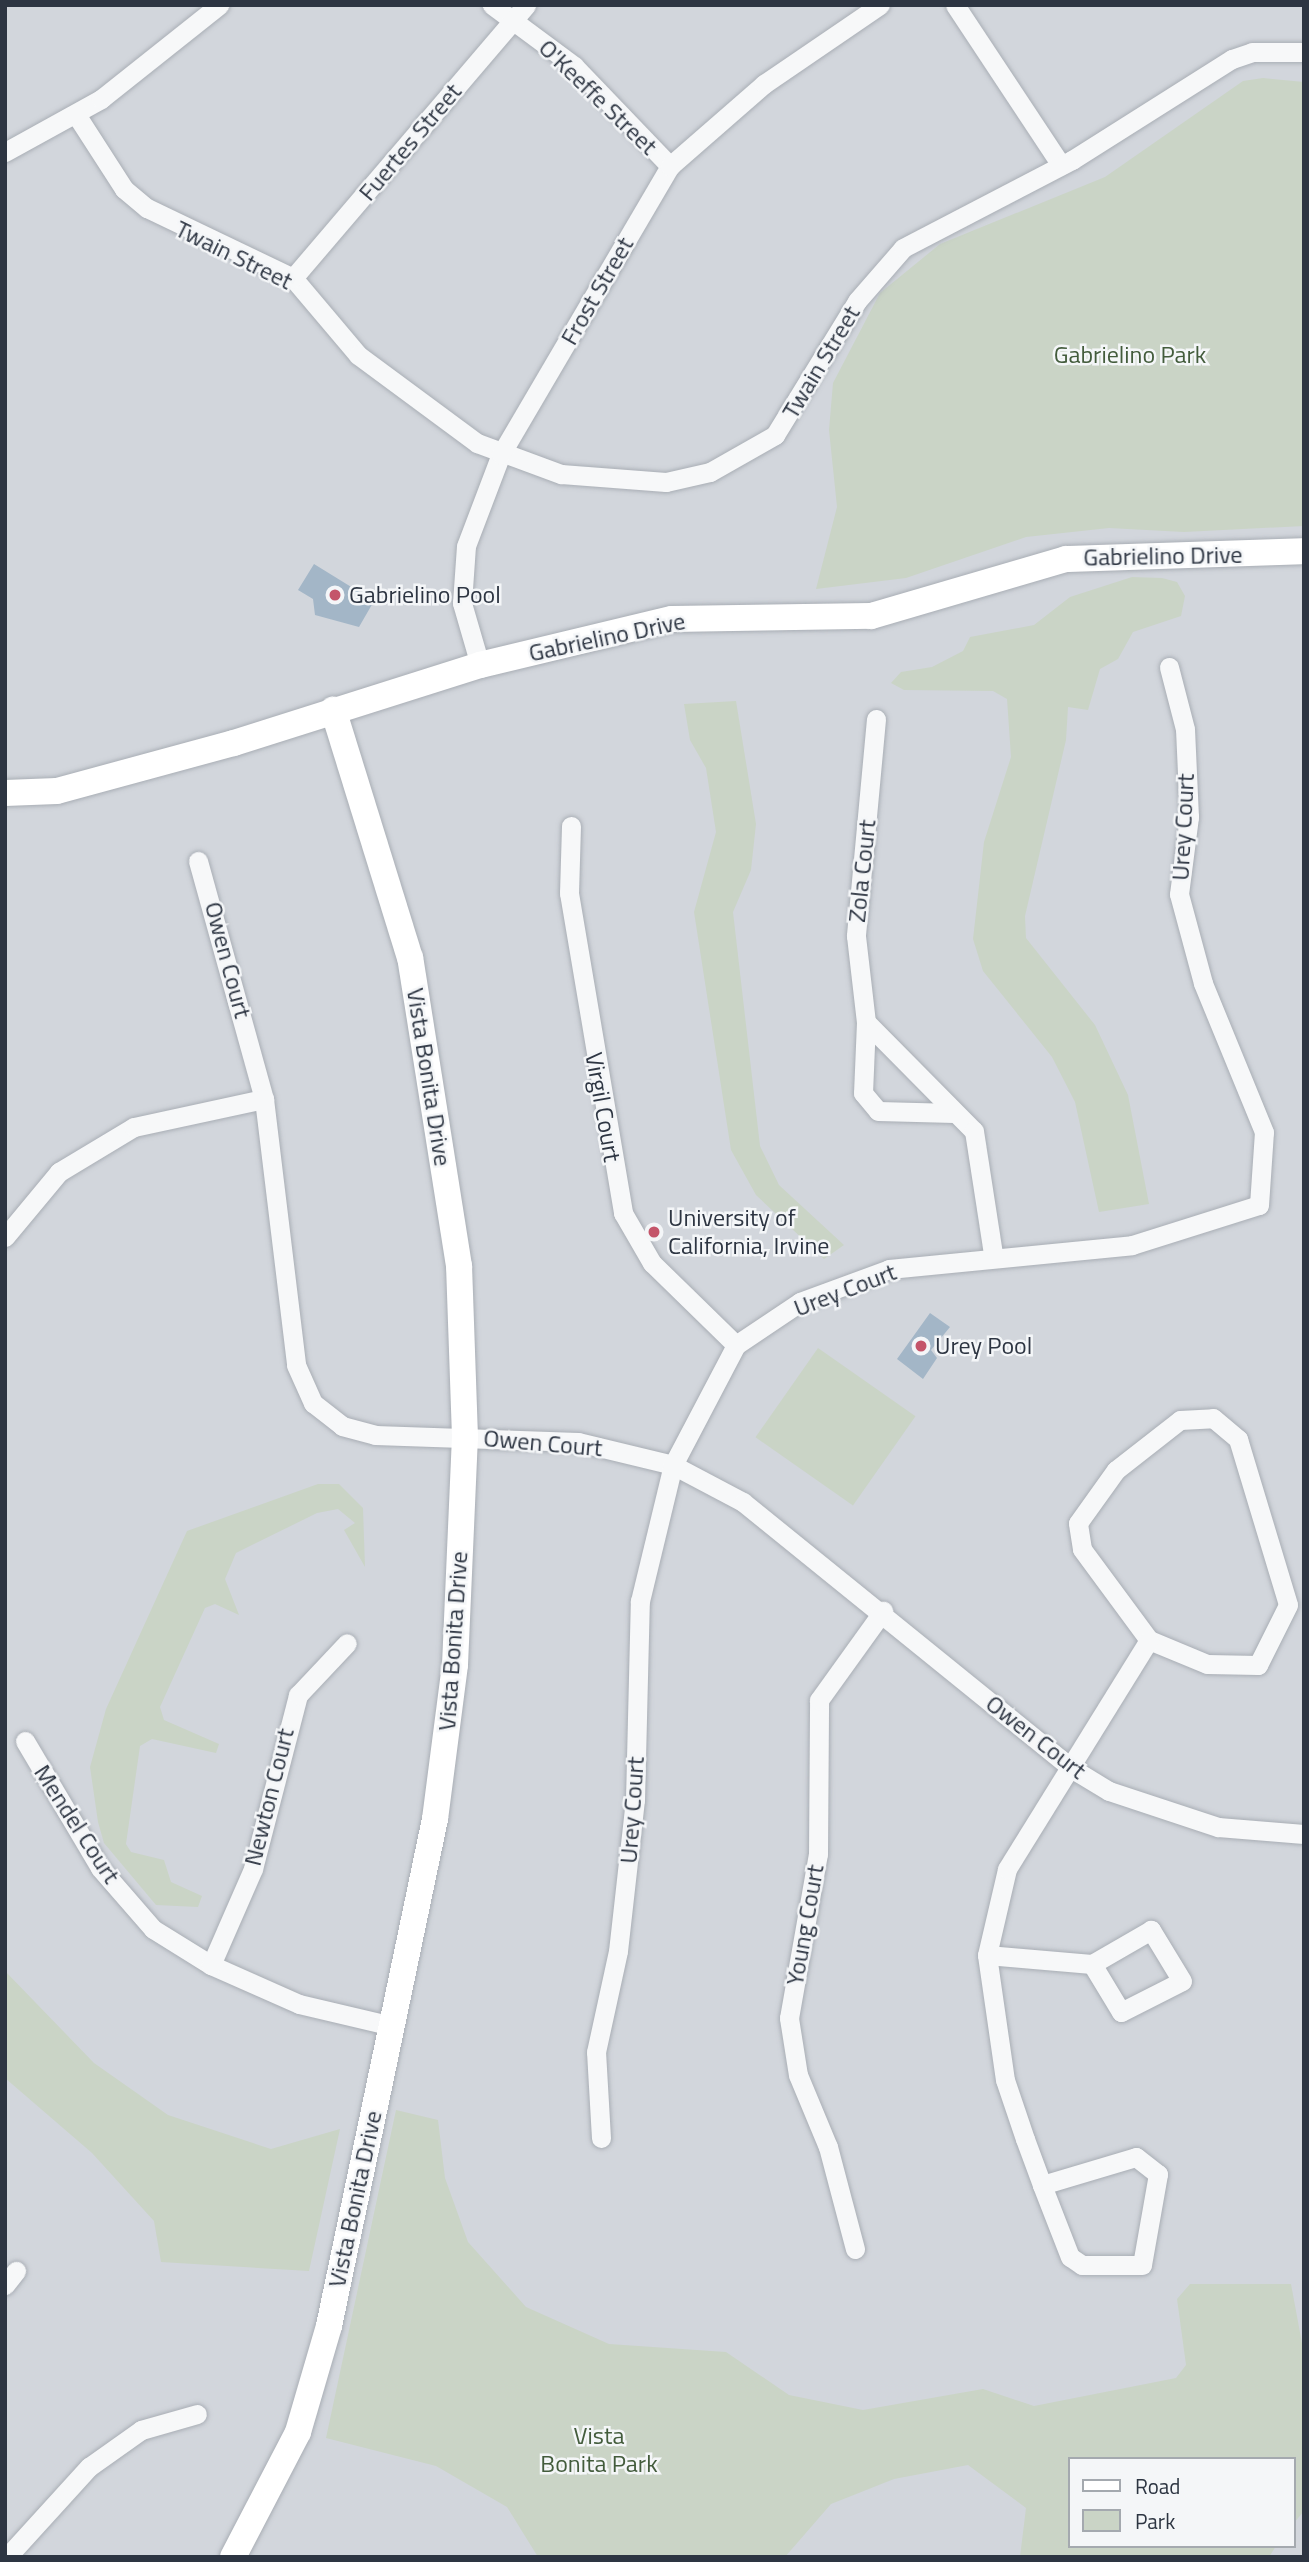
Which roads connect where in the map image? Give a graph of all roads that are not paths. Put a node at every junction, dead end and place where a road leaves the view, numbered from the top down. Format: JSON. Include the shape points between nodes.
{"nodes":[{"id":1,"x":219,"y":5,"type":"edge"},
{"id":2,"x":492,"y":5,"type":"edge"},
{"id":3,"x":880,"y":5,"type":"edge"},
{"id":4,"x":955,"y":5,"type":"edge"},
{"id":5,"x":519,"y":11,"type":"edge"},
{"id":6,"x":1304,"y":52,"type":"edge"},
{"id":7,"x":77,"y":116,"type":"junction"},
{"id":8,"x":5,"y":152,"type":"edge"},
{"id":9,"x":1061,"y":165,"type":"junction"},
{"id":10,"x":670,"y":166,"type":"junction"},
{"id":11,"x":293,"y":278,"type":"junction"},
{"id":12,"x":500,"y":454,"type":"junction"},
{"id":13,"x":1304,"y":551,"type":"edge"},
{"id":14,"x":480,"y":665,"type":"junction"},
{"id":15,"x":1169,"y":667,"type":"dead end"},
{"id":16,"x":333,"y":710,"type":"junction"},
{"id":17,"x":876,"y":719,"type":"dead end"},
{"id":18,"x":5,"y":793,"type":"edge"},
{"id":19,"x":570,"y":826,"type":"dead end"},
{"id":20,"x":198,"y":861,"type":"dead end"},
{"id":21,"x":866,"y":1022,"type":"junction"},
{"id":22,"x":264,"y":1099,"type":"junction"},
{"id":23,"x":954,"y":1113,"type":"junction"},
{"id":24,"x":5,"y":1237,"type":"edge"},
{"id":25,"x":993,"y":1254,"type":"junction"},
{"id":26,"x":736,"y":1345,"type":"junction"},
{"id":27,"x":465,"y":1437,"type":"junction"},
{"id":28,"x":673,"y":1465,"type":"junction"},
{"id":29,"x":883,"y":1611,"type":"junction"},
{"id":30,"x":1149,"y":1640,"type":"junction"},
{"id":31,"x":348,"y":1643,"type":"dead end"},
{"id":32,"x":25,"y":1741,"type":"dead end"},
{"id":33,"x":1071,"y":1768,"type":"junction"},
{"id":34,"x":1304,"y":1834,"type":"edge"},
{"id":35,"x":987,"y":1955,"type":"junction"},
{"id":36,"x":1092,"y":1964,"type":"junction"},
{"id":37,"x":211,"y":1965,"type":"junction"},
{"id":38,"x":393,"y":2026,"type":"junction"},
{"id":39,"x":601,"y":2138,"type":"dead end"},
{"id":40,"x":1042,"y":2185,"type":"junction"},
{"id":41,"x":855,"y":2249,"type":"dead end"},
{"id":42,"x":197,"y":2413,"type":"dead end"},
{"id":43,"x":7,"y":2557,"type":"edge"},
{"id":44,"x":233,"y":2557,"type":"edge"}],
"edges":[{"from":1,"to":7,"type":"street"},
{"from":2,"to":5,"type":"street","name":"O'Keeffe Street"},
{"from":3,"to":10,"type":"street","name":"Frost Street","via":[[764,84]]},
{"from":4,"to":9,"type":"street"},
{"from":5,"to":10,"type":"street","name":"O'Keeffe Street"},
{"from":5,"to":11,"type":"street","name":"Fuertes Street"},
{"from":6,"to":9,"type":"street","name":"Twain Street","via":[[1252,52],[1232,59]]},
{"from":7,"to":8,"type":"street"},
{"from":7,"to":11,"type":"street","name":"Twain Street","via":[[124,189],[147,208]]},
{"from":9,"to":12,"type":"street","name":"Twain Street","via":[[884,264],[797,407],[775,435],[736,461],[689,478],[635,482],[561,474]]},
{"from":10,"to":12,"type":"street","name":"Frost Street"},
{"from":11,"to":12,"type":"street","name":"Twain Street","via":[[358,355],[410,398]]},
{"from":12,"to":14,"type":"street","name":"Frost Street","via":[[460,573]]},
{"from":13,"to":14,"type":"street","name":"Gabrielino Drive","via":[[1066,559],[901,610],[672,619]]},
{"from":14,"to":16,"type":"street","name":"Gabrielino Drive"},
{"from":15,"to":25,"type":"street","name":"Urey Court","via":[[1185,729],[1189,817],[1179,894],[1203,982],[1264,1132],[1259,1205],[1132,1245]]},
{"from":16,"to":18,"type":"street","name":"Gabrielino Drive","via":[[58,791]]},
{"from":16,"to":27,"type":"street","name":"Vista Bonita Drive","via":[[410,958],[459,1266]]},
{"from":17,"to":21,"type":"street","name":"Zola Court","via":[[856,936]]},
{"from":19,"to":26,"type":"street","name":"Virgil Court","via":[[569,893],[624,1213],[652,1263]]},
{"from":20,"to":22,"type":"street","name":"Owen Court"},
{"from":21,"to":23,"type":"street"},
{"from":21,"to":23,"type":"street","name":"Zola Court","via":[[863,1093],[878,1111]]},
{"from":22,"to":24,"type":"street","via":[[134,1127],[59,1172]]},
{"from":22,"to":27,"type":"street","name":"Owen Court","via":[[301,1384],[313,1403],[342,1426],[375,1435]]},
{"from":23,"to":25,"type":"street","via":[[974,1131]]},
{"from":25,"to":26,"type":"street","name":"Urey Court","via":[[889,1269],[800,1302]]},
{"from":26,"to":28,"type":"street","name":"Urey Court"},
{"from":27,"to":28,"type":"street","name":"Owen Court","via":[[578,1442]]},
{"from":27,"to":38,"type":"street","name":"Vista Bonita Drive","via":[[456,1665],[435,1819]]},
{"from":28,"to":29,"type":"street","name":"Owen Court","via":[[743,1502]]},
{"from":28,"to":39,"type":"street","name":"Urey Court","via":[[640,1601],[635,1800],[618,1951],[596,2052]]},
{"from":29,"to":33,"type":"street","name":"Owen Court"},
{"from":29,"to":41,"type":"street","name":"Young Court","via":[[819,1700],[818,1854],[789,2018],[798,2075],[828,2147]]},
{"from":30,"to":30,"type":"street","via":[[1207,1664],[1258,1665],[1288,1605],[1238,1439],[1213,1418],[1180,1420],[1126,1461],[1093,1494],[1078,1523],[1097,1574]]},
{"from":30,"to":33,"type":"street"},
{"from":31,"to":37,"type":"street","name":"Newton Court","via":[[298,1695],[253,1869]]},
{"from":32,"to":37,"type":"street","name":"Mendel Court","via":[[100,1868],[153,1929]]},
{"from":33,"to":34,"type":"street","name":"Owen Court","via":[[1109,1791],[1179,1818],[1266,1834]]},
{"from":33,"to":35,"type":"street","via":[[1007,1869]]},
{"from":35,"to":36,"type":"street"},
{"from":35,"to":40,"type":"street","via":[[1005,2080]]},
{"from":36,"to":36,"type":"street","via":[[1121,2012],[1182,1981],[1151,1930]]},
{"from":37,"to":38,"type":"street","name":"Mendel Court","via":[[299,2004]]},
{"from":38,"to":44,"type":"street","name":"Vista Bonita Drive","via":[[328,2326],[298,2432]]},
{"from":40,"to":40,"type":"street","via":[[1136,2157],[1158,2174],[1142,2265],[1082,2265],[1070,2257]]},
{"from":42,"to":43,"type":"street","via":[[141,2430],[89,2467]]}]}
